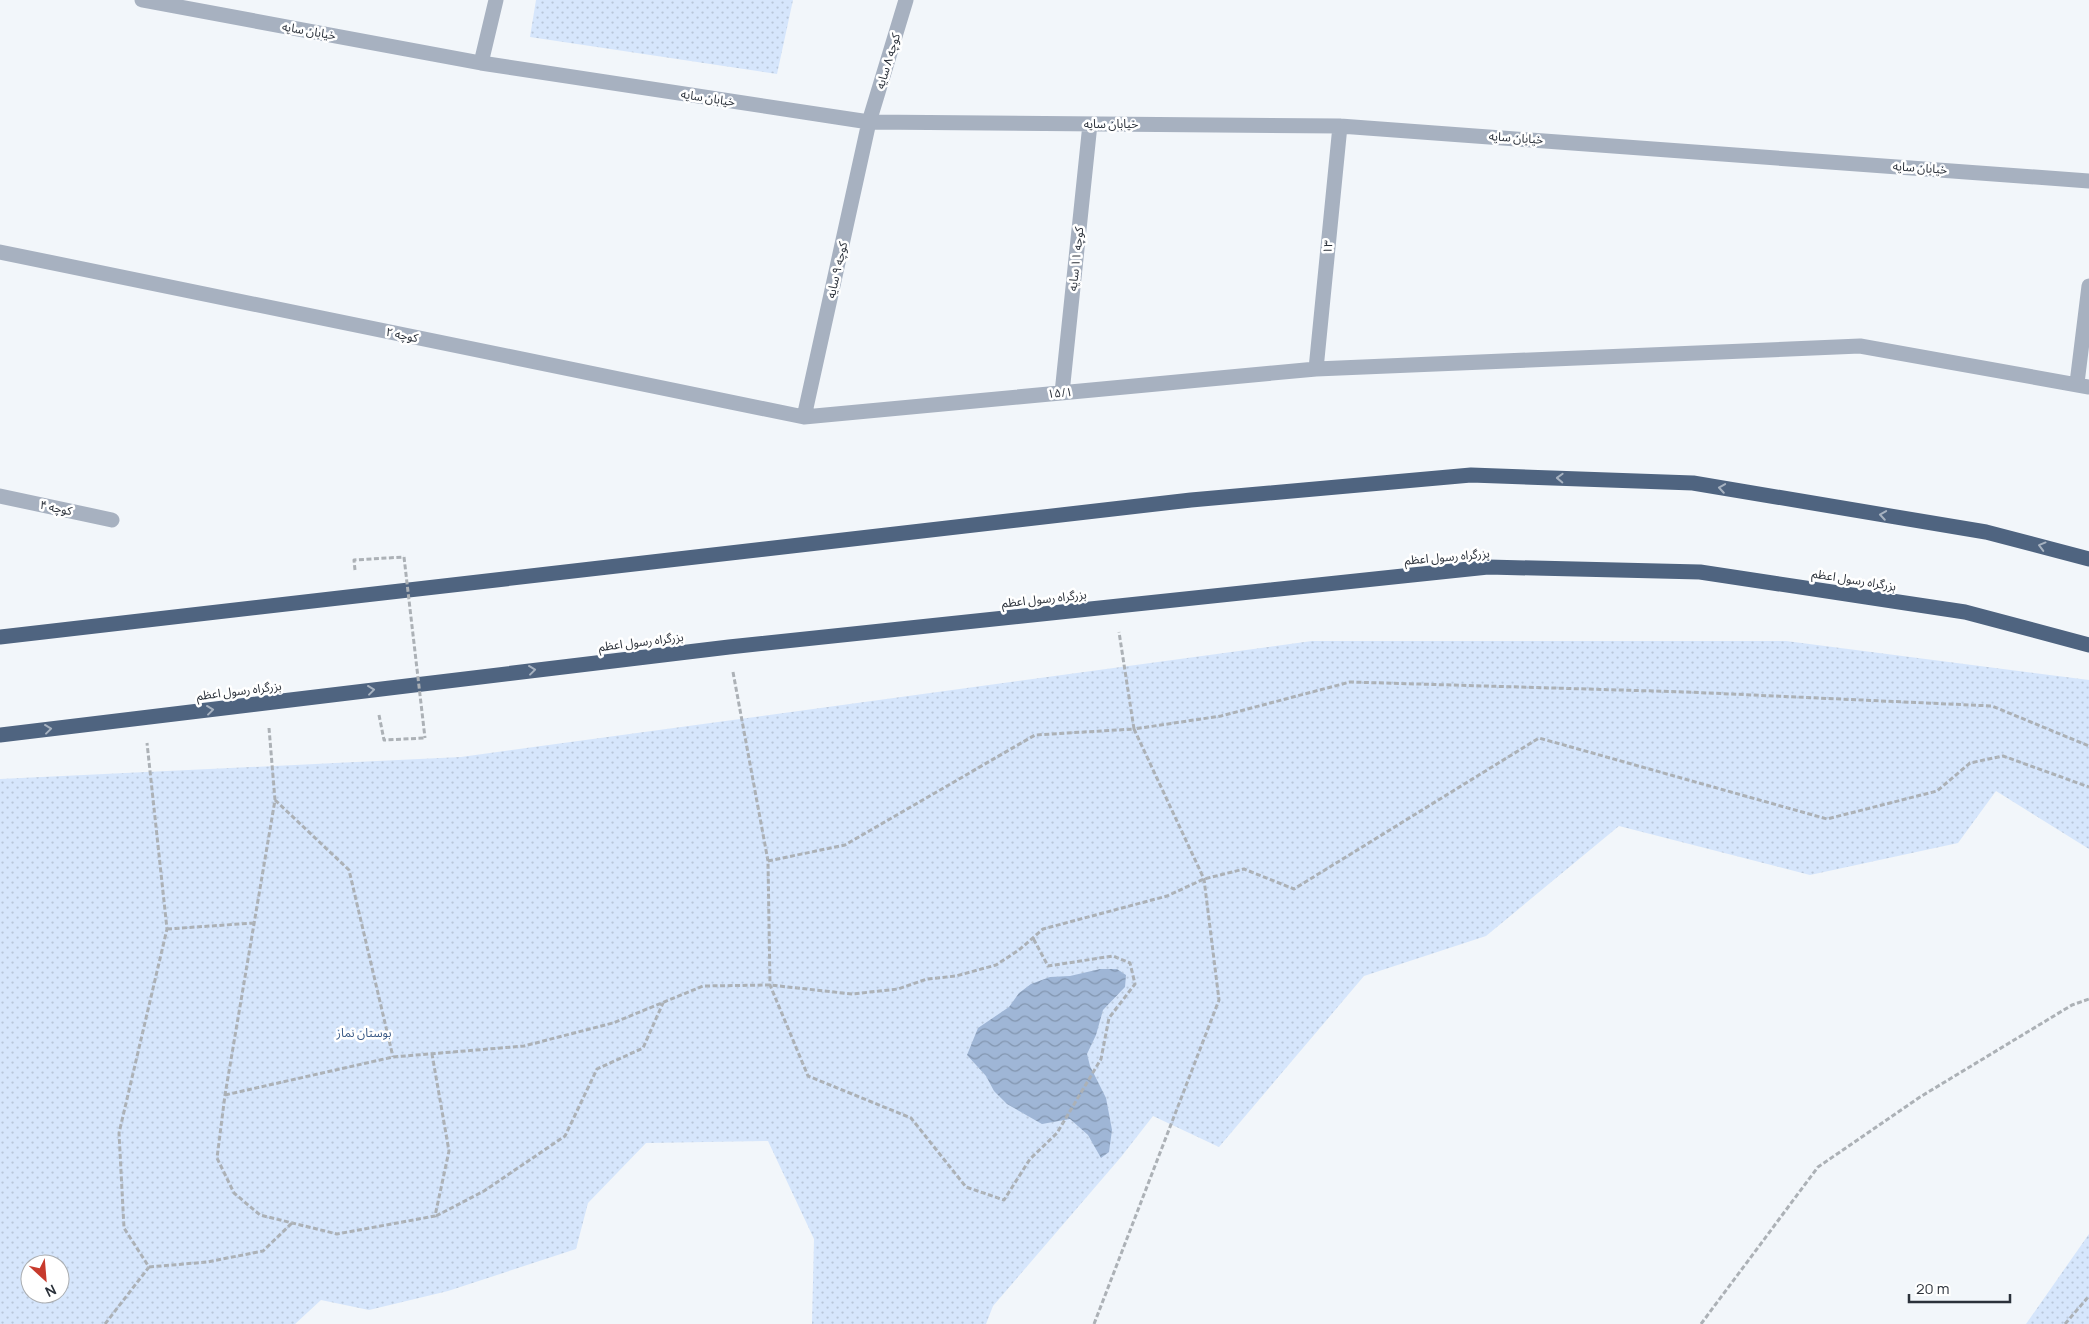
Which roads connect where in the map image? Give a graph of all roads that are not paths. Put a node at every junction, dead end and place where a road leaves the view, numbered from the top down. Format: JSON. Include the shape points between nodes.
{"nodes":[{"id":1,"x":142,"y":0,"type":"edge"},
{"id":2,"x":496,"y":0,"type":"edge"},
{"id":3,"x":906,"y":0,"type":"edge"},
{"id":4,"x":481,"y":63,"type":"junction"},
{"id":5,"x":869,"y":122,"type":"junction"},
{"id":6,"x":1090,"y":124,"type":"junction"},
{"id":7,"x":1340,"y":126,"type":"junction"},
{"id":8,"x":2089,"y":181,"type":"edge"},
{"id":9,"x":0,"y":252,"type":"edge"},
{"id":10,"x":2089,"y":286,"type":"edge"},
{"id":11,"x":1316,"y":369,"type":"junction"},
{"id":12,"x":2083,"y":385,"type":"edge"},
{"id":13,"x":1062,"y":393,"type":"junction"},
{"id":14,"x":804,"y":417,"type":"junction"},
{"id":15,"x":0,"y":496,"type":"edge"},
{"id":16,"x":112,"y":520,"type":"dead end"},
{"id":17,"x":2089,"y":559,"type":"edge"},
{"id":18,"x":0,"y":637,"type":"edge"},
{"id":19,"x":2089,"y":645,"type":"edge"},
{"id":20,"x":0,"y":735,"type":"edge"}],
"edges":[{"from":1,"to":4,"type":"street","name":"خیابان سایه"},
{"from":2,"to":4,"type":"street"},
{"from":3,"to":5,"type":"street","name":"کوچه ۸ سایه"},
{"from":4,"to":5,"type":"street","name":"خیابان سایه"},
{"from":5,"to":6,"type":"street","name":"خیابان سایه"},
{"from":5,"to":14,"type":"street","name":"کوچه ۹ سایه"},
{"from":6,"to":7,"type":"street","name":"خیابان سایه"},
{"from":6,"to":13,"type":"street","name":"کوچه ۱۱ سایه"},
{"from":7,"to":8,"type":"street","name":"خیابان سایه"},
{"from":7,"to":11,"type":"street","name":"۱۳"},
{"from":9,"to":14,"type":"street","name":"کوچه ۲"},
{"from":10,"to":12,"type":"street"},
{"from":11,"to":12,"type":"street","name":"۱۵/۱","via":[[1860,346]]},
{"from":11,"to":13,"type":"street","name":"۱۵/۱"},
{"from":13,"to":14,"type":"street","name":"۱۵/۱"},
{"from":15,"to":16,"type":"street","name":"کوچه ۴"},
{"from":17,"to":18,"type":"highway","one_way":true,"via":[[1986,532],[1693,483],[1471,475],[1172,502]]},
{"from":20,"to":19,"type":"highway","name":"بزرگراه رسول اعظم","one_way":true,"via":[[728,647],[1488,567],[1700,572],[1965,612]]}]}
